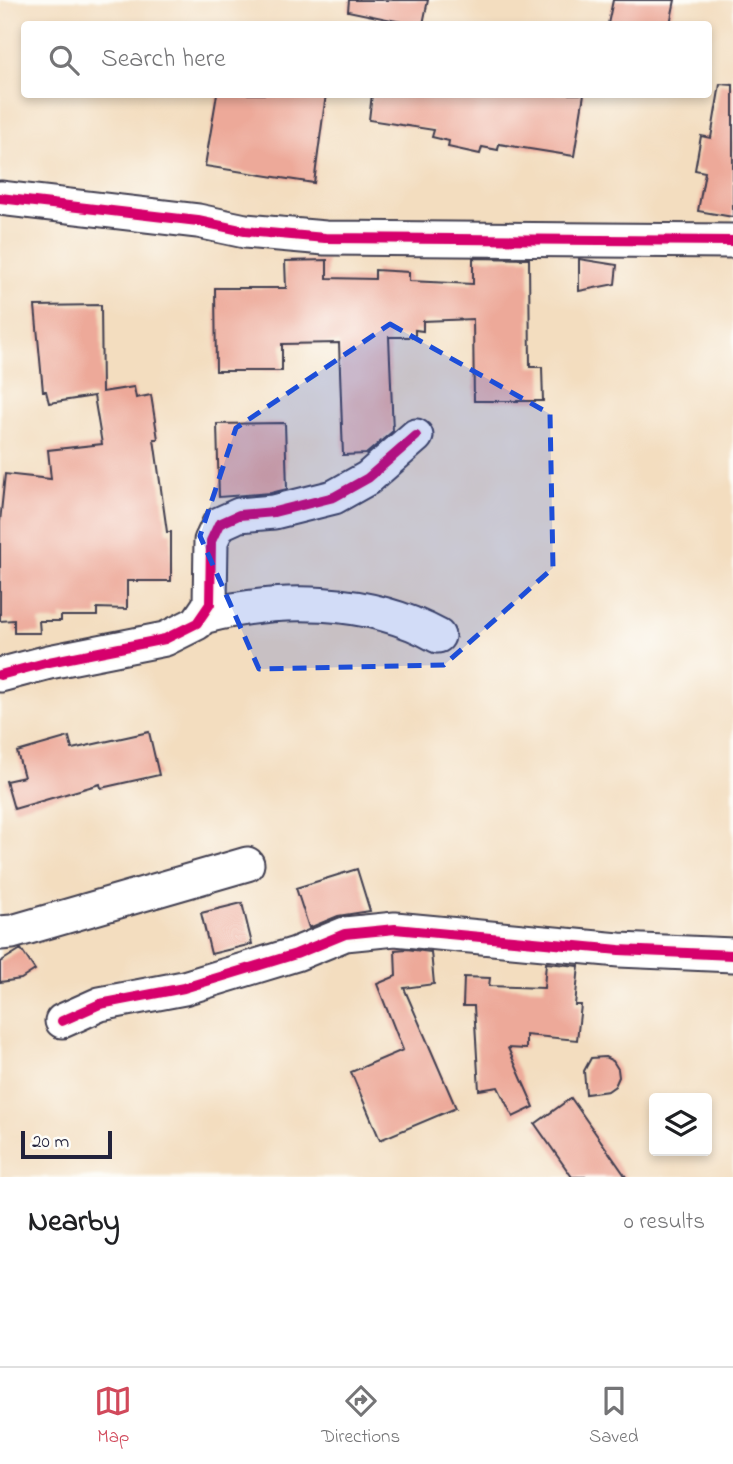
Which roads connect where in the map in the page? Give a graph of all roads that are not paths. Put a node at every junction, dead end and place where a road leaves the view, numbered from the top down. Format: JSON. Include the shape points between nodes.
{"nodes":[{"id":1,"x":0,"y":198,"type":"edge"},
{"id":2,"x":733,"y":241,"type":"edge"},
{"id":3,"x":416,"y":436,"type":"dead end"},
{"id":4,"x":202,"y":617,"type":"junction"},
{"id":5,"x":438,"y":636,"type":"dead end"},
{"id":6,"x":0,"y":675,"type":"edge"},
{"id":7,"x":247,"y":864,"type":"dead end"},
{"id":8,"x":0,"y":933,"type":"edge"},
{"id":9,"x":733,"y":955,"type":"edge"},
{"id":10,"x":62,"y":1021,"type":"dead end"}],
"edges":[{"from":1,"to":2,"type":"street","via":[[325,238]]},
{"from":3,"to":4,"type":"street","via":[[368,478],[334,498],[239,515],[219,524],[211,541],[211,604]]},
{"from":4,"to":5,"type":"street","via":[[280,604],[324,605],[400,618]]},
{"from":4,"to":6,"type":"street","via":[[165,639]]},
{"from":7,"to":8,"type":"street"},
{"from":9,"to":10,"type":"street","via":[[619,950],[396,929],[345,934],[184,988],[100,1004]]}]}
